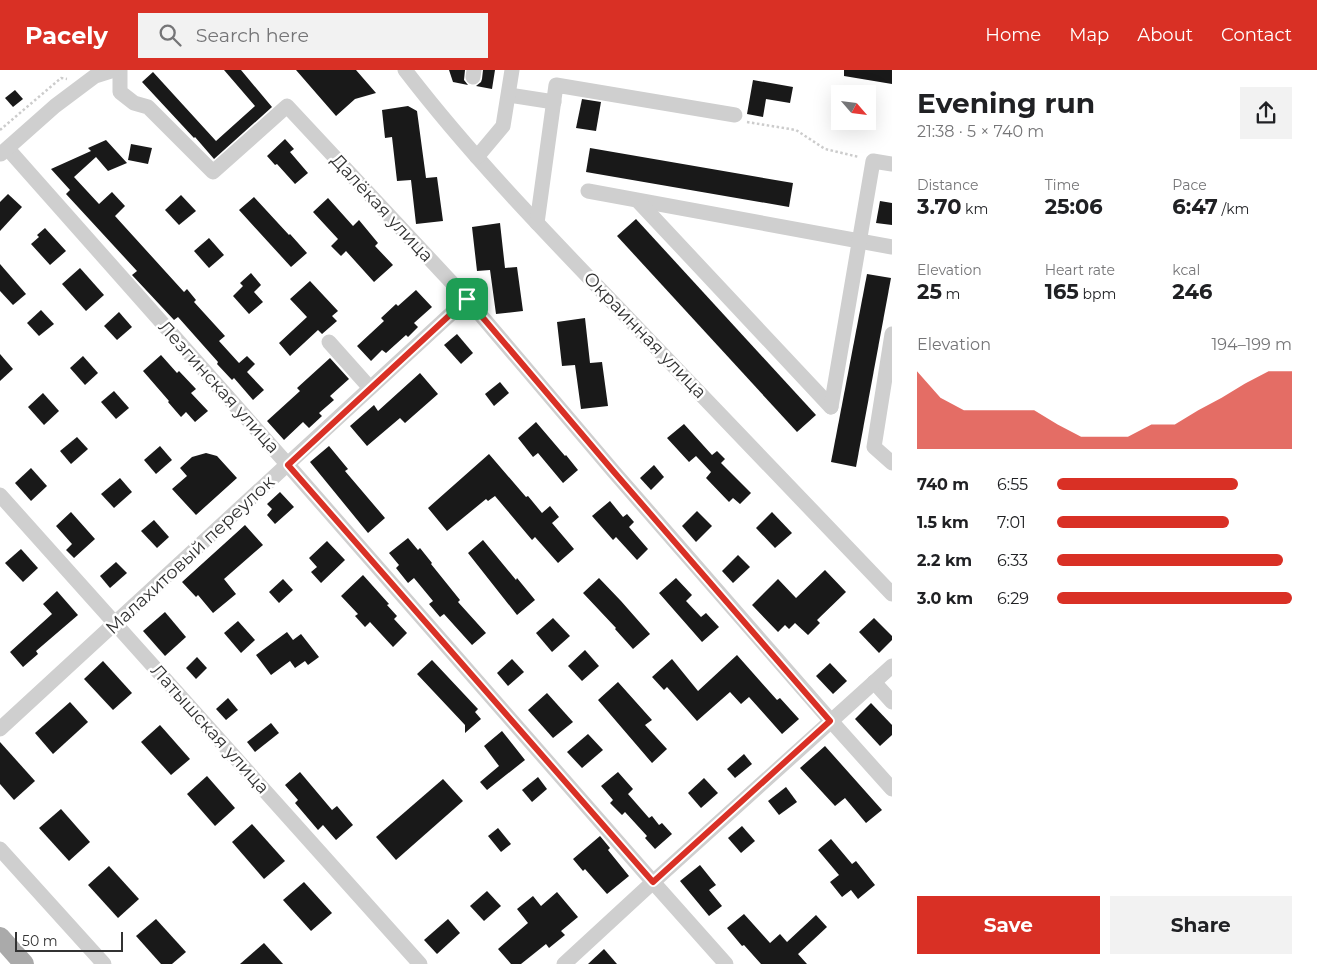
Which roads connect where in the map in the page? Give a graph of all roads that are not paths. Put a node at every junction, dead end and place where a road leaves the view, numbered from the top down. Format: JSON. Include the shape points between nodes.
{"nodes":[{"id":1,"x":114,"y":70,"type":"edge"},
{"id":2,"x":120,"y":70,"type":"edge"},
{"id":3,"x":405,"y":70,"type":"edge"},
{"id":4,"x":512,"y":70,"type":"edge"},
{"id":5,"x":509,"y":95,"type":"junction"},
{"id":6,"x":554,"y":102,"type":"junction"},
{"id":7,"x":735,"y":115,"type":"road end"},
{"id":8,"x":4,"y":152,"type":"edge"},
{"id":9,"x":477,"y":157,"type":"junction"},
{"id":10,"x":892,"y":164,"type":"edge"},
{"id":11,"x":588,"y":191,"type":"dead end"},
{"id":12,"x":638,"y":200,"type":"junction"},
{"id":13,"x":537,"y":223,"type":"junction"},
{"id":14,"x":859,"y":241,"type":"junction"},
{"id":15,"x":892,"y":247,"type":"edge"},
{"id":16,"x":467,"y":299,"type":"junction"},
{"id":17,"x":892,"y":334,"type":"edge"},
{"id":18,"x":329,"y":342,"type":"dead end"},
{"id":19,"x":370,"y":388,"type":"junction"},
{"id":20,"x":892,"y":463,"type":"edge"},
{"id":21,"x":288,"y":465,"type":"junction"},
{"id":22,"x":0,"y":495,"type":"edge"},
{"id":23,"x":892,"y":594,"type":"edge"},
{"id":24,"x":115,"y":623,"type":"junction"},
{"id":25,"x":892,"y":666,"type":"edge"},
{"id":26,"x":874,"y":682,"type":"junction"},
{"id":27,"x":892,"y":702,"type":"edge"},
{"id":28,"x":830,"y":721,"type":"junction"},
{"id":29,"x":0,"y":729,"type":"edge"},
{"id":30,"x":892,"y":789,"type":"edge"},
{"id":31,"x":0,"y":849,"type":"edge"},
{"id":32,"x":653,"y":882,"type":"junction"},
{"id":33,"x":0,"y":937,"type":"edge"},
{"id":34,"x":24,"y":964,"type":"edge"},
{"id":35,"x":104,"y":964,"type":"edge"},
{"id":36,"x":420,"y":964,"type":"edge"},
{"id":37,"x":564,"y":964,"type":"edge"},
{"id":38,"x":726,"y":964,"type":"edge"}],
"edges":[{"from":1,"to":8,"type":"street","via":[[94,76]]},
{"from":2,"to":16,"type":"street","name":"Далёкая улица","via":[[120,92],[134,103],[148,107],[213,172],[288,106]]},
{"from":3,"to":9,"type":"street","name":"Окраинная улица"},
{"from":4,"to":5,"type":"street"},
{"from":5,"to":6,"type":"street"},
{"from":5,"to":9,"type":"street","via":[[503,126]]},
{"from":6,"to":7,"type":"street","via":[[556,85]]},
{"from":6,"to":13,"type":"street"},
{"from":8,"to":21,"type":"street","name":"Лезгинская улица"},
{"from":9,"to":13,"type":"street","name":"Окраинная улица"},
{"from":10,"to":14,"type":"street","via":[[873,161]]},
{"from":11,"to":12,"type":"street"},
{"from":12,"to":14,"type":"street"},
{"from":12,"to":14,"type":"street","via":[[831,407]]},
{"from":13,"to":23,"type":"street","name":"Окраинная улица"},
{"from":14,"to":15,"type":"street"},
{"from":16,"to":19,"type":"street","name":"Малахитовый переулок"},
{"from":16,"to":28,"type":"street","name":"Далёкая улица"},
{"from":17,"to":20,"type":"street","via":[[874,447]]},
{"from":18,"to":19,"type":"street"},
{"from":19,"to":21,"type":"street","name":"Малахитовый переулок"},
{"from":21,"to":24,"type":"street","name":"Малахитовый переулок"},
{"from":21,"to":32,"type":"street","name":"Лезгинская улица"},
{"from":22,"to":24,"type":"street","name":"Латышская улица"},
{"from":24,"to":29,"type":"street","name":"Малахитовый переулок"},
{"from":24,"to":36,"type":"street","name":"Латышская улица"},
{"from":25,"to":26,"type":"street"},
{"from":26,"to":27,"type":"street"},
{"from":26,"to":28,"type":"street"},
{"from":28,"to":30,"type":"street","name":"Далёкая улица"},
{"from":28,"to":32,"type":"street"},
{"from":31,"to":35,"type":"street"},
{"from":32,"to":37,"type":"street"},
{"from":32,"to":38,"type":"street","name":"Лезгинская улица"},
{"from":33,"to":34,"type":"main road"}]}
